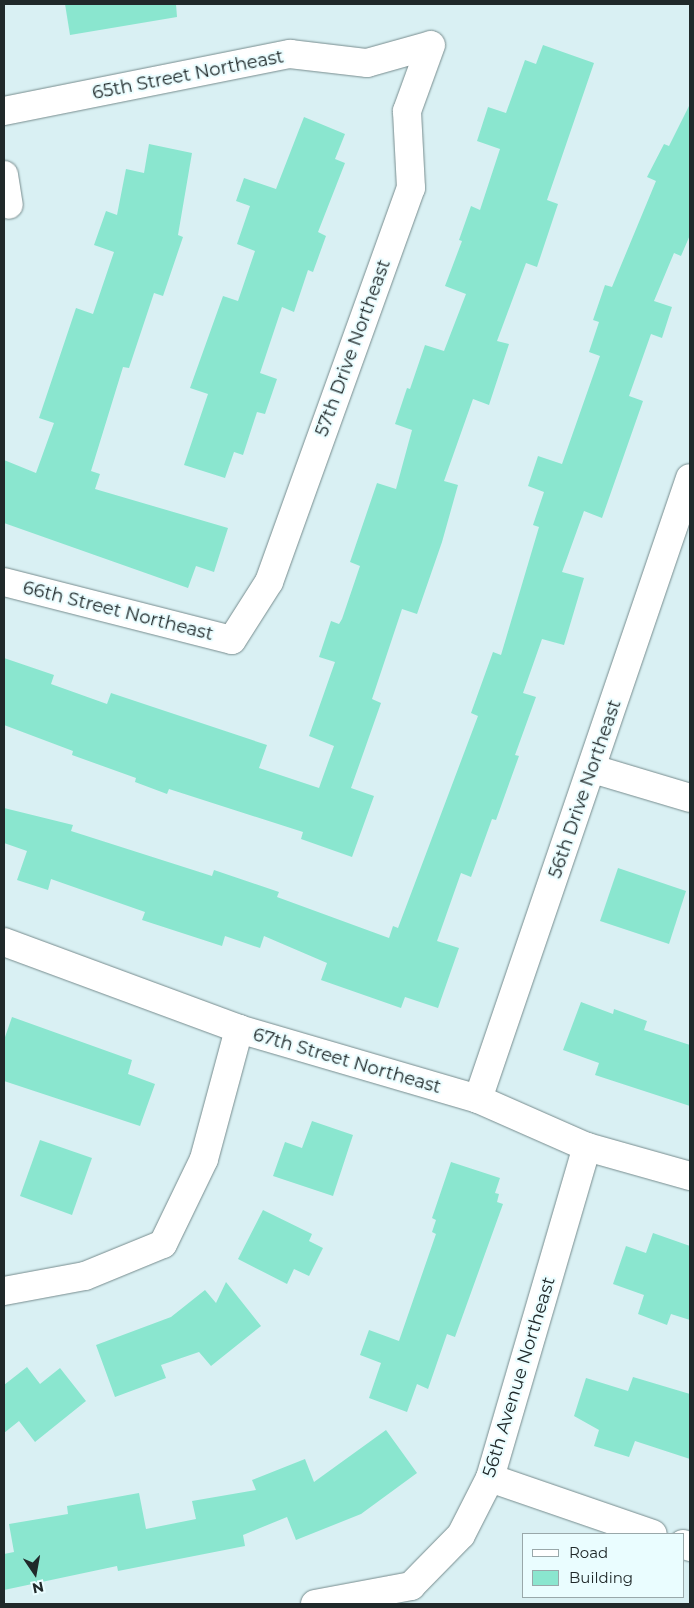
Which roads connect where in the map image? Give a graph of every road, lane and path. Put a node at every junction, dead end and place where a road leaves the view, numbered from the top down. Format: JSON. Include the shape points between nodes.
{"nodes":[{"id":1,"x":432,"y":45,"type":"joint"},
{"id":2,"x":4,"y":111,"type":"edge"},
{"id":3,"x":4,"y":176,"type":"edge"},
{"id":4,"x":9,"y":205,"type":"dead end"},
{"id":5,"x":690,"y":478,"type":"edge"},
{"id":6,"x":4,"y":582,"type":"edge"},
{"id":7,"x":232,"y":640,"type":"joint"},
{"id":8,"x":593,"y":768,"type":"junction"},
{"id":9,"x":690,"y":798,"type":"edge"},
{"id":10,"x":4,"y":942,"type":"edge"},
{"id":11,"x":239,"y":1030,"type":"junction"},
{"id":12,"x":478,"y":1099,"type":"junction"},
{"id":13,"x":587,"y":1146,"type":"junction"},
{"id":14,"x":690,"y":1176,"type":"edge"},
{"id":15,"x":4,"y":1291,"type":"edge"},
{"id":16,"x":490,"y":1478,"type":"junction"},
{"id":17,"x":650,"y":1533,"type":"edge"},
{"id":18,"x":315,"y":1604,"type":"edge"}],
"edges":[{"from":1,"to":2,"type":"street","name":"65th Street Northeast","via":[[368,63],[290,54]]},
{"from":1,"to":7,"type":"street","name":"57th Drive Northeast","via":[[407,110],[411,188],[269,582]]},
{"from":3,"to":4,"type":"street"},
{"from":5,"to":8,"type":"street","name":"56th Drive Northeast"},
{"from":6,"to":7,"type":"street","name":"66th Street Northeast"},
{"from":8,"to":9,"type":"street"},
{"from":8,"to":12,"type":"street","name":"56th Drive Northeast"},
{"from":10,"to":11,"type":"street","name":"67th Street Northeast"},
{"from":11,"to":12,"type":"street","name":"67th Street Northeast"},
{"from":11,"to":15,"type":"street","via":[[204,1159],[162,1244],[85,1276]]},
{"from":12,"to":13,"type":"street","name":"67th Street Northeast"},
{"from":13,"to":14,"type":"street","name":"67th Street Northeast"},
{"from":13,"to":16,"type":"street","name":"56th Avenue Northeast"},
{"from":16,"to":17,"type":"street"},
{"from":16,"to":18,"type":"street","name":"56th Avenue Northeast","via":[[462,1535],[411,1586]]}]}
